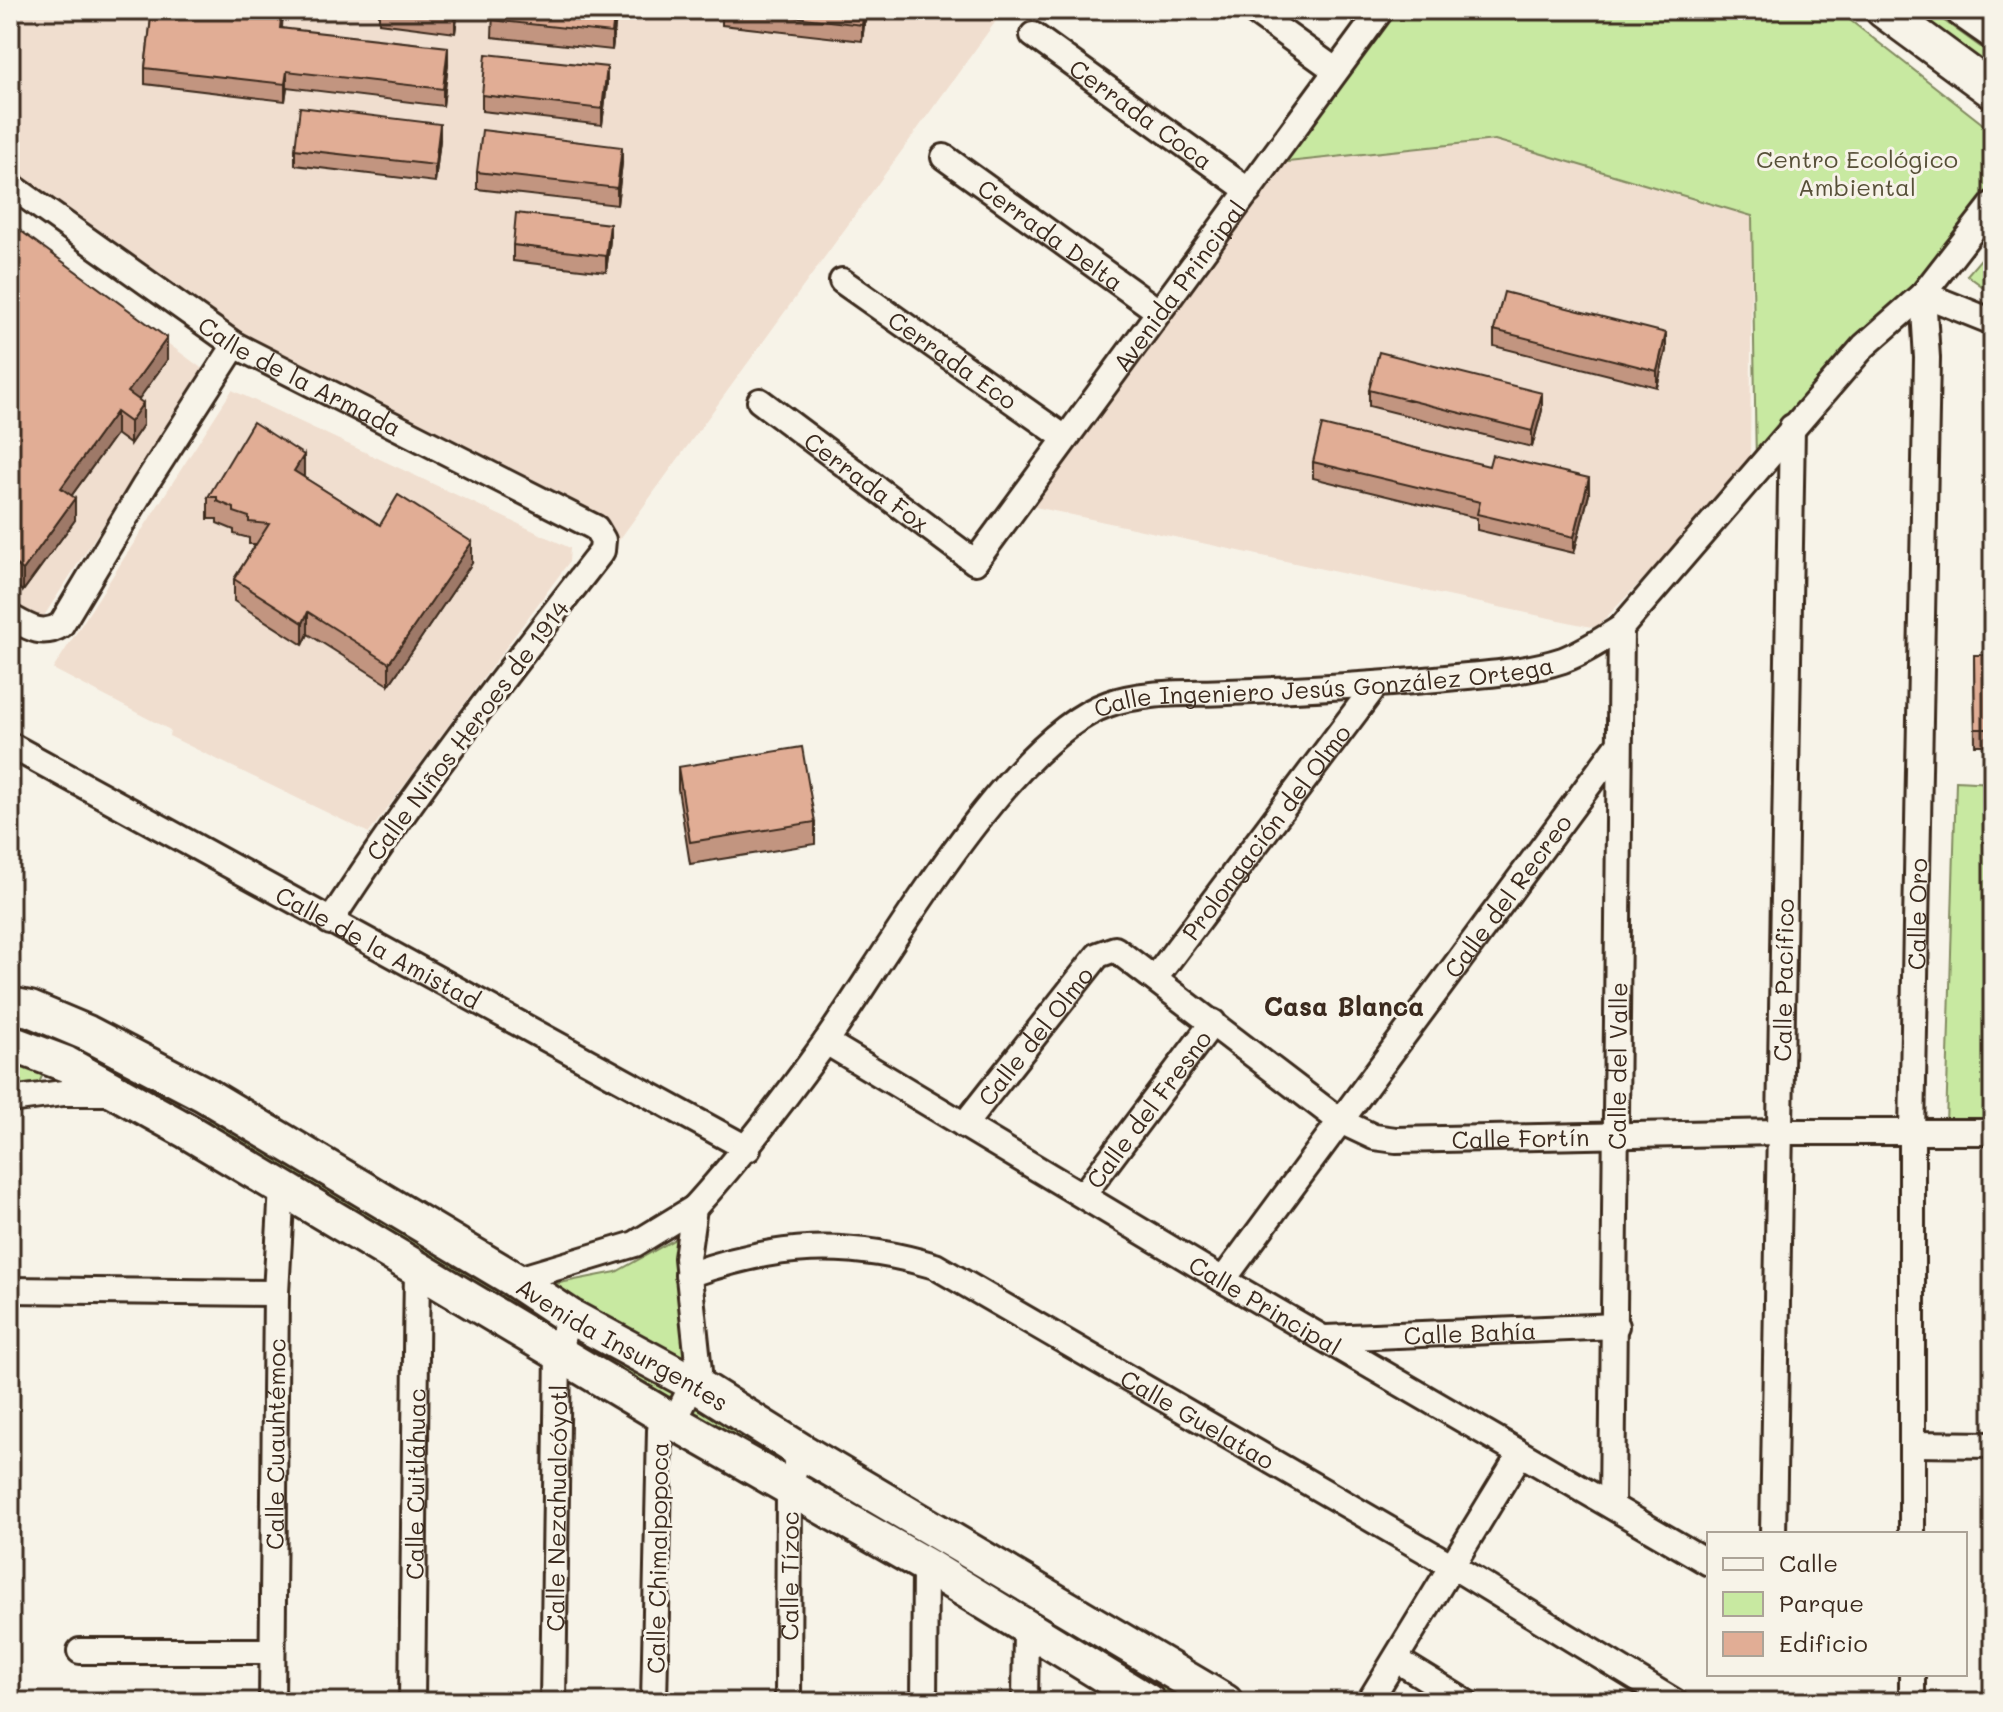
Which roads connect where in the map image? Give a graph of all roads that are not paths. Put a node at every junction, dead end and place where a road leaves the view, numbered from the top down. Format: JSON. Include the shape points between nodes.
{"nodes":[{"id":1,"x":1252,"y":10,"type":"edge"},
{"id":2,"x":1381,"y":10,"type":"edge"},
{"id":3,"x":1883,"y":10,"type":"edge"},
{"id":4,"x":1963,"y":10,"type":"edge"},
{"id":5,"x":1993,"y":31,"type":"edge"},
{"id":6,"x":1033,"y":35,"type":"dead end"},
{"id":7,"x":1335,"y":70,"type":"junction"},
{"id":8,"x":1993,"y":91,"type":"edge"},
{"id":9,"x":944,"y":157,"type":"dead end"},
{"id":10,"x":10,"y":185,"type":"edge"},
{"id":11,"x":1249,"y":191,"type":"junction"},
{"id":12,"x":1993,"y":204,"type":"edge"},
{"id":13,"x":842,"y":281,"type":"dead end"},
{"id":14,"x":1923,"y":294,"type":"junction"},
{"id":15,"x":1158,"y":311,"type":"junction"},
{"id":16,"x":1993,"y":322,"type":"edge"},
{"id":17,"x":235,"y":345,"type":"junction"},
{"id":18,"x":760,"y":401,"type":"dead end"},
{"id":19,"x":1792,"y":427,"type":"junction"},
{"id":20,"x":1065,"y":438,"type":"junction"},
{"id":21,"x":603,"y":540,"type":"joint"},
{"id":22,"x":975,"y":562,"type":"joint"},
{"id":23,"x":10,"y":617,"type":"edge"},
{"id":24,"x":1621,"y":628,"type":"junction"},
{"id":25,"x":1375,"y":686,"type":"junction"},
{"id":26,"x":1619,"y":744,"type":"junction"},
{"id":27,"x":10,"y":745,"type":"edge"},
{"id":28,"x":330,"y":922,"type":"junction"},
{"id":29,"x":1108,"y":951,"type":"joint"},
{"id":30,"x":1156,"y":977,"type":"junction"},
{"id":31,"x":10,"y":1005,"type":"edge"},
{"id":32,"x":1213,"y":1022,"type":"junction"},
{"id":33,"x":826,"y":1042,"type":"junction"},
{"id":34,"x":10,"y":1043,"type":"edge"},
{"id":35,"x":117,"y":1093,"type":"junction"},
{"id":36,"x":204,"y":1094,"type":"junction"},
{"id":37,"x":10,"y":1100,"type":"edge"},
{"id":38,"x":1340,"y":1121,"type":"junction"},
{"id":39,"x":964,"y":1125,"type":"junction"},
{"id":40,"x":187,"y":1131,"type":"junction"},
{"id":41,"x":1777,"y":1132,"type":"junction"},
{"id":42,"x":1912,"y":1132,"type":"junction"},
{"id":43,"x":1993,"y":1132,"type":"edge"},
{"id":44,"x":1616,"y":1134,"type":"junction"},
{"id":45,"x":748,"y":1149,"type":"junction"},
{"id":46,"x":282,"y":1187,"type":"junction"},
{"id":47,"x":1083,"y":1195,"type":"junction"},
{"id":48,"x":694,"y":1208,"type":"junction"},
{"id":49,"x":417,"y":1266,"type":"junction"},
{"id":50,"x":688,"y":1275,"type":"junction"},
{"id":51,"x":515,"y":1280,"type":"junction"},
{"id":52,"x":1223,"y":1280,"type":"junction"},
{"id":53,"x":10,"y":1290,"type":"edge"},
{"id":54,"x":276,"y":1293,"type":"junction"},
{"id":55,"x":569,"y":1316,"type":"junction"},
{"id":56,"x":1616,"y":1326,"type":"junction"},
{"id":57,"x":1326,"y":1338,"type":"junction"},
{"id":58,"x":558,"y":1352,"type":"junction"},
{"id":59,"x":693,"y":1383,"type":"junction"},
{"id":60,"x":674,"y":1422,"type":"junction"},
{"id":61,"x":1913,"y":1444,"type":"junction"},
{"id":62,"x":1993,"y":1445,"type":"edge"},
{"id":63,"x":801,"y":1451,"type":"junction"},
{"id":64,"x":1520,"y":1454,"type":"junction"},
{"id":65,"x":789,"y":1486,"type":"junction"},
{"id":66,"x":1612,"y":1506,"type":"junction"},
{"id":67,"x":1773,"y":1532,"type":"edge"},
{"id":68,"x":1912,"y":1532,"type":"edge"},
{"id":69,"x":1707,"y":1562,"type":"edge"},
{"id":70,"x":925,"y":1565,"type":"junction"},
{"id":71,"x":1454,"y":1567,"type":"junction"},
{"id":72,"x":1026,"y":1629,"type":"junction"},
{"id":73,"x":80,"y":1651,"type":"dead end"},
{"id":74,"x":272,"y":1651,"type":"junction"},
{"id":75,"x":1397,"y":1660,"type":"junction"},
{"id":76,"x":272,"y":1702,"type":"edge"},
{"id":77,"x":412,"y":1702,"type":"edge"},
{"id":78,"x":553,"y":1702,"type":"edge"},
{"id":79,"x":654,"y":1702,"type":"edge"},
{"id":80,"x":788,"y":1702,"type":"edge"},
{"id":81,"x":924,"y":1702,"type":"edge"},
{"id":82,"x":1025,"y":1702,"type":"edge"},
{"id":83,"x":1148,"y":1702,"type":"edge"},
{"id":84,"x":1225,"y":1702,"type":"edge"},
{"id":85,"x":1369,"y":1702,"type":"edge"},
{"id":86,"x":1465,"y":1702,"type":"edge"},
{"id":87,"x":1675,"y":1702,"type":"edge"}],
"edges":[{"from":1,"to":7,"type":"street"},
{"from":2,"to":7,"type":"street","name":"Avenida Principal"},
{"from":3,"to":8,"type":"main road"},
{"from":4,"to":5,"type":"main road"},
{"from":6,"to":11,"type":"street","name":"Cerrada Coca"},
{"from":7,"to":11,"type":"street","name":"Avenida Principal"},
{"from":9,"to":15,"type":"street","name":"Cerrada Delta"},
{"from":10,"to":17,"type":"street","name":"Calle de la Armada"},
{"from":11,"to":15,"type":"street","name":"Avenida Principal"},
{"from":12,"to":14,"type":"street","name":"Calle Ingeniero Jesús González Ortega"},
{"from":13,"to":20,"type":"street","name":"Cerrada Eco"},
{"from":14,"to":16,"type":"street"},
{"from":14,"to":19,"type":"street","name":"Calle Ingeniero Jesús González Ortega","via":[[1864,346]]},
{"from":14,"to":42,"type":"street","name":"Calle Oro","via":[[1926,374]]},
{"from":15,"to":20,"type":"street","name":"Avenida Principal"},
{"from":17,"to":21,"type":"street","name":"Calle de la Armada","via":[[596,528]]},
{"from":17,"to":23,"type":"street","via":[[61,625],[51,632],[34,630]]},
{"from":18,"to":22,"type":"street","name":"Cerrada Fox"},
{"from":19,"to":24,"type":"street","name":"Calle Ingeniero Jesús González Ortega"},
{"from":19,"to":41,"type":"street","name":"Calle Pacífico"},
{"from":20,"to":22,"type":"street","name":"Avenida Principal"},
{"from":21,"to":28,"type":"street","name":"Calle Niños Heroes de 1914","via":[[602,551],[460,733]]},
{"from":24,"to":25,"type":"street","name":"Calle Ingeniero Jesús González Ortega","via":[[1561,661]]},
{"from":24,"to":26,"type":"street","name":"Calle del Valle"},
{"from":25,"to":30,"type":"street","name":"Prolongación del Olmo"},
{"from":25,"to":33,"type":"street","name":"Calle Ingeniero Jesús González Ortega","via":[[1155,696],[1108,703],[1078,719],[1032,755],[969,834]]},
{"from":26,"to":38,"type":"street","name":"Calle del Recreo"},
{"from":26,"to":44,"type":"street","name":"Calle del Valle"},
{"from":27,"to":28,"type":"street","name":"Calle de la Amistad"},
{"from":28,"to":45,"type":"street","name":"Calle de la Amistad"},
{"from":29,"to":30,"type":"street","name":"Calle Fortín","via":[[1115,949]]},
{"from":29,"to":39,"type":"street","name":"Calle del Olmo","via":[[1098,955]]},
{"from":30,"to":32,"type":"street","name":"Calle Fortín"},
{"from":31,"to":36,"type":"main road","name":"Avenida Insurgentes","via":[[87,1033]]},
{"from":32,"to":38,"type":"street","name":"Calle Fortín"},
{"from":32,"to":47,"type":"street","name":"Calle del Fresno"},
{"from":33,"to":39,"type":"street","name":"Calle Principal"},
{"from":33,"to":45,"type":"street","name":"Calle Ingeniero Jesús González Ortega"},
{"from":34,"to":35,"type":"main road","name":"Avenida Insurgentes","via":[[66,1064]]},
{"from":35,"to":37,"type":"street","name":"Avenida Insurgentes"},
{"from":35,"to":40,"type":"main road","name":"Avenida Insurgentes"},
{"from":36,"to":40,"type":"main road"},
{"from":36,"to":51,"type":"main road","name":"Avenida Insurgentes"},
{"from":38,"to":44,"type":"street","name":"Calle Fortín","via":[[1374,1137],[1396,1140]]},
{"from":38,"to":52,"type":"street","name":"Calle del Recreo"},
{"from":39,"to":47,"type":"street","name":"Calle Principal"},
{"from":40,"to":46,"type":"main road","name":"Avenida Insurgentes"},
{"from":41,"to":42,"type":"street","name":"Calle Fortín"},
{"from":41,"to":44,"type":"street","name":"Calle Fortín"},
{"from":41,"to":67,"type":"street","name":"Calle Pacífico"},
{"from":42,"to":43,"type":"street","name":"Calle Fortín"},
{"from":42,"to":61,"type":"street","name":"Calle Oro"},
{"from":44,"to":56,"type":"street","name":"Calle del Valle"},
{"from":45,"to":48,"type":"street","name":"Calle Ingeniero Jesús González Ortega"},
{"from":46,"to":49,"type":"main road","name":"Avenida Insurgentes"},
{"from":46,"to":54,"type":"street","name":"Calle Cuauhtémoc"},
{"from":47,"to":52,"type":"street","name":"Calle Principal"},
{"from":48,"to":50,"type":"street"},
{"from":48,"to":51,"type":"street","name":"Calle Ingeniero Jesús González Ortega","via":[[635,1244]]},
{"from":49,"to":58,"type":"main road","name":"Avenida Insurgentes"},
{"from":49,"to":77,"type":"street","name":"Calle Cuitláhuac"},
{"from":50,"to":59,"type":"street","via":[[699,1371]]},
{"from":50,"to":71,"type":"street","name":"Calle Guelatao","via":[[772,1251],[835,1247],[887,1252],[935,1266]]},
{"from":51,"to":55,"type":"main road","name":"Avenida Insurgentes"},
{"from":52,"to":57,"type":"street","name":"Calle Principal"},
{"from":53,"to":54,"type":"street"},
{"from":54,"to":74,"type":"street","name":"Calle Cuauhtémoc"},
{"from":55,"to":58,"type":"street","name":"Calle Nezahualcóyotl"},
{"from":55,"to":59,"type":"main road","name":"Avenida Insurgentes"},
{"from":56,"to":57,"type":"street","name":"Calle Bahía"},
{"from":56,"to":66,"type":"street","name":"Calle del Valle"},
{"from":57,"to":64,"type":"street","name":"Calle Principal"},
{"from":58,"to":60,"type":"main road","name":"Avenida Insurgentes"},
{"from":58,"to":78,"type":"street","name":"Calle Nezahualcóyotl"},
{"from":59,"to":60,"type":"street"},
{"from":59,"to":63,"type":"main road","name":"Avenida Insurgentes"},
{"from":60,"to":65,"type":"main road","name":"Avenida Insurgentes"},
{"from":60,"to":79,"type":"street","name":"Calle Chimalpopoca","via":[[660,1430]]},
{"from":61,"to":62,"type":"street"},
{"from":61,"to":68,"type":"street","name":"Calle Oro"},
{"from":63,"to":65,"type":"street","name":"Calle Tízoc"},
{"from":63,"to":84,"type":"main road","name":"Avenida Insurgentes"},
{"from":64,"to":66,"type":"street","name":"Calle Principal"},
{"from":64,"to":71,"type":"street"},
{"from":65,"to":70,"type":"main road","name":"Avenida Insurgentes"},
{"from":65,"to":80,"type":"street","name":"Calle Tízoc"},
{"from":66,"to":69,"type":"street","name":"Calle Principal"},
{"from":70,"to":72,"type":"main road","name":"Avenida Insurgentes"},
{"from":70,"to":81,"type":"street"},
{"from":71,"to":75,"type":"street"},
{"from":71,"to":87,"type":"street","name":"Calle Guelatao"},
{"from":72,"to":82,"type":"street"},
{"from":72,"to":83,"type":"main road","name":"Avenida Insurgentes"},
{"from":73,"to":74,"type":"street"},
{"from":74,"to":76,"type":"street","name":"Calle Cuauhtémoc"},
{"from":75,"to":85,"type":"street"},
{"from":75,"to":86,"type":"street"}]}
